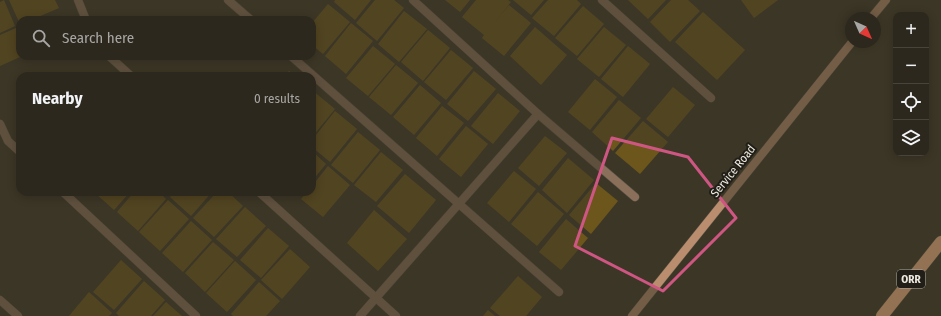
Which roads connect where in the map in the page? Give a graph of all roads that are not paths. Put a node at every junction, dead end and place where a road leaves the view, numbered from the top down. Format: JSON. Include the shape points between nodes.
{"nodes":[{"id":1,"x":78,"y":0,"type":"edge"},
{"id":2,"x":228,"y":0,"type":"edge"},
{"id":3,"x":413,"y":0,"type":"edge"},
{"id":4,"x":602,"y":0,"type":"edge"},
{"id":5,"x":886,"y":0,"type":"edge"},
{"id":6,"x":876,"y":12,"type":"edge"},
{"id":7,"x":84,"y":16,"type":"edge"},
{"id":8,"x":246,"y":16,"type":"edge"},
{"id":9,"x":847,"y":48,"type":"edge"},
{"id":10,"x":113,"y":60,"type":"edge"},
{"id":11,"x":296,"y":60,"type":"edge"},
{"id":12,"x":127,"y":72,"type":"edge"},
{"id":13,"x":309,"y":72,"type":"edge"},
{"id":14,"x":316,"y":78,"type":"edge"},
{"id":15,"x":711,"y":98,"type":"dead end"},
{"id":16,"x":538,"y":114,"type":"junction"},
{"id":17,"x":0,"y":124,"type":"edge"},
{"id":18,"x":16,"y":148,"type":"edge"},
{"id":19,"x":67,"y":196,"type":"edge"},
{"id":20,"x":263,"y":196,"type":"edge"},
{"id":21,"x":635,"y":197,"type":"dead end"},
{"id":22,"x":459,"y":204,"type":"junction"},
{"id":23,"x":941,"y":242,"type":"edge"},
{"id":24,"x":558,"y":292,"type":"dead end"},
{"id":25,"x":376,"y":298,"type":"junction"},
{"id":26,"x":0,"y":300,"type":"edge"},
{"id":27,"x":18,"y":316,"type":"edge"},
{"id":28,"x":196,"y":316,"type":"edge"},
{"id":29,"x":360,"y":316,"type":"edge"},
{"id":30,"x":396,"y":316,"type":"edge"},
{"id":31,"x":632,"y":316,"type":"edge"},
{"id":32,"x":882,"y":316,"type":"edge"}],
"edges":[{"from":1,"to":7,"type":"street"},
{"from":2,"to":8,"type":"street"},
{"from":3,"to":16,"type":"street"},
{"from":4,"to":15,"type":"street"},
{"from":5,"to":6,"type":"main road"},
{"from":9,"to":31,"type":"main road","name":"Service Road"},
{"from":10,"to":12,"type":"street"},
{"from":11,"to":13,"type":"street"},
{"from":14,"to":22,"type":"street"},
{"from":16,"to":21,"type":"street"},
{"from":16,"to":22,"type":"street"},
{"from":17,"to":18,"type":"street","via":[[8,140]]},
{"from":19,"to":28,"type":"street"},
{"from":20,"to":25,"type":"street"},
{"from":22,"to":24,"type":"street"},
{"from":22,"to":25,"type":"street"},
{"from":23,"to":32,"type":"highway","number":"ORR"},
{"from":25,"to":29,"type":"street"},
{"from":25,"to":30,"type":"street"},
{"from":26,"to":27,"type":"street"}]}
